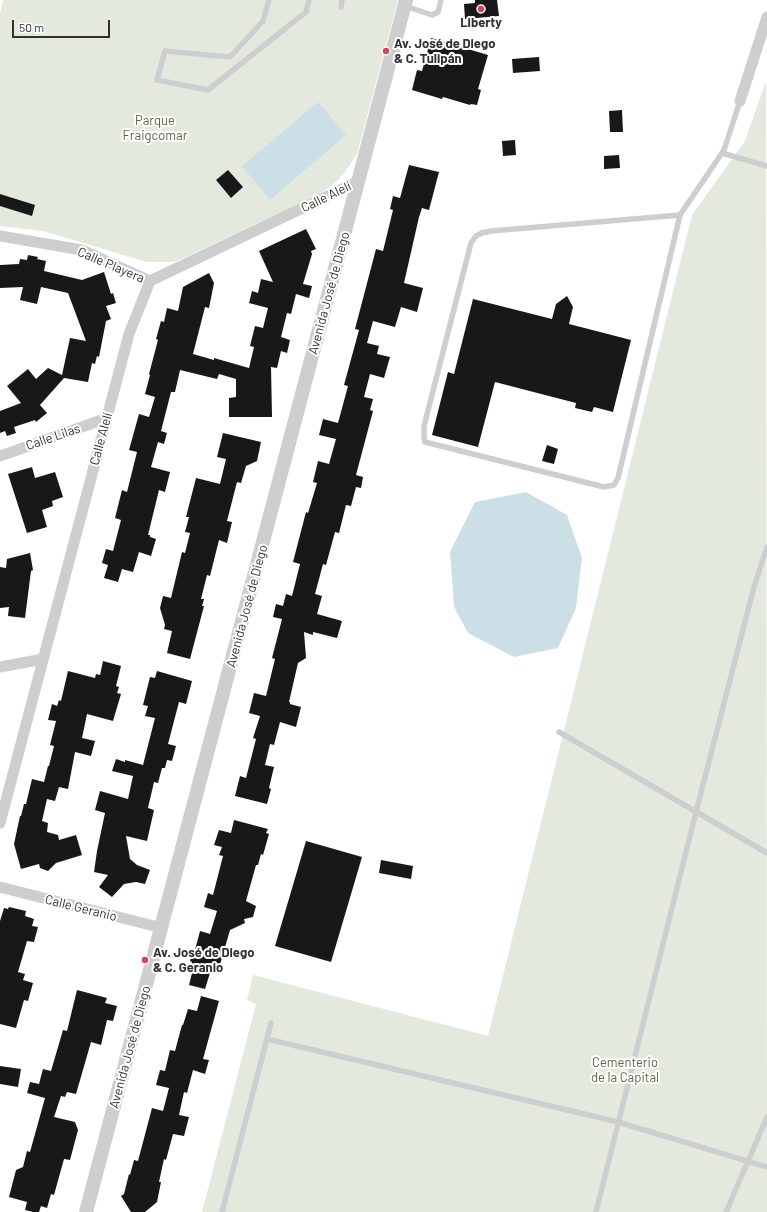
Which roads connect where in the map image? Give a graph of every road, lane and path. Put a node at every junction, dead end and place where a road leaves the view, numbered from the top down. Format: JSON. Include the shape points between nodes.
{"nodes":[{"id":1,"x":269,"y":0,"type":"edge"},
{"id":2,"x":309,"y":0,"type":"edge"},
{"id":3,"x":342,"y":0,"type":"edge"},
{"id":4,"x":442,"y":0,"type":"edge"},
{"id":5,"x":405,"y":3,"type":"edge"},
{"id":6,"x":341,"y":7,"type":"dead end"},
{"id":7,"x":767,"y":17,"type":"edge"},
{"id":8,"x":740,"y":101,"type":"joint"},
{"id":9,"x":722,"y":153,"type":"junction"},
{"id":10,"x":767,"y":166,"type":"edge"},
{"id":11,"x":359,"y":181,"type":"junction"},
{"id":12,"x":680,"y":215,"type":"junction"},
{"id":13,"x":0,"y":236,"type":"edge"},
{"id":14,"x":150,"y":281,"type":"junction"},
{"id":15,"x":107,"y":418,"type":"junction"},
{"id":16,"x":0,"y":456,"type":"edge"},
{"id":17,"x":767,"y":547,"type":"edge"},
{"id":18,"x":43,"y":659,"type":"junction"},
{"id":19,"x":0,"y":667,"type":"edge"},
{"id":20,"x":559,"y":732,"type":"dead end"},
{"id":21,"x":3,"y":800,"type":"edge"},
{"id":22,"x":696,"y":812,"type":"junction"},
{"id":23,"x":0,"y":823,"type":"edge"},
{"id":24,"x":767,"y":852,"type":"edge"},
{"id":25,"x":0,"y":887,"type":"edge"},
{"id":26,"x":162,"y":928,"type":"junction"},
{"id":27,"x":271,"y":1023,"type":"dead end"},
{"id":28,"x":267,"y":1039,"type":"junction"},
{"id":29,"x":767,"y":1118,"type":"edge"},
{"id":30,"x":618,"y":1122,"type":"junction"},
{"id":31,"x":747,"y":1162,"type":"junction"},
{"id":32,"x":767,"y":1167,"type":"edge"},
{"id":33,"x":222,"y":1211,"type":"edge"},
{"id":34,"x":86,"y":1212,"type":"edge"},
{"id":35,"x":229,"y":1212,"type":"edge"},
{"id":36,"x":596,"y":1212,"type":"edge"},
{"id":37,"x":726,"y":1212,"type":"edge"}],
"edges":[{"from":1,"to":2,"type":"lane","via":[[263,21],[230,57],[165,51],[157,80],[208,90],[306,12]]},
{"from":3,"to":6,"type":"lane"},
{"from":4,"to":5,"type":"lane","via":[[438,12],[432,15]]},
{"from":5,"to":11,"type":"street","name":"Avenida José de Diego"},
{"from":7,"to":8,"type":"street"},
{"from":8,"to":9,"type":"lane"},
{"from":9,"to":10,"type":"lane"},
{"from":9,"to":12,"type":"lane"},
{"from":11,"to":14,"type":"street","name":"Calle Alelí"},
{"from":11,"to":26,"type":"street","name":"Avenida José de Diego"},
{"from":12,"to":12,"type":"lane","via":[[618,478],[614,485],[604,487],[425,442],[424,426],[471,243],[476,236],[491,231]]},
{"from":13,"to":14,"type":"street","name":"Calle Playera","via":[[82,250]]},
{"from":14,"to":15,"type":"street","name":"Calle Alelí","via":[[129,334]]},
{"from":15,"to":16,"type":"street","name":"Calle Lilas"},
{"from":15,"to":18,"type":"street","name":"Calle Alelí"},
{"from":17,"to":22,"type":"lane","via":[[754,587]]},
{"from":18,"to":19,"type":"street"},
{"from":18,"to":21,"type":"street","name":"Calle Alelí"},
{"from":20,"to":22,"type":"lane"},
{"from":21,"to":23,"type":"street","name":"Calle Alelí"},
{"from":22,"to":24,"type":"lane"},
{"from":22,"to":30,"type":"lane"},
{"from":25,"to":26,"type":"street","name":"Calle Geranio"},
{"from":26,"to":34,"type":"street","name":"Avenida José de Diego"},
{"from":27,"to":28,"type":"lane"},
{"from":28,"to":30,"type":"lane"},
{"from":28,"to":33,"type":"lane"},
{"from":29,"to":31,"type":"lane"},
{"from":30,"to":31,"type":"lane"},
{"from":30,"to":36,"type":"lane"},
{"from":31,"to":32,"type":"lane"},
{"from":31,"to":37,"type":"lane"},
{"from":33,"to":35,"type":"lane"}]}
